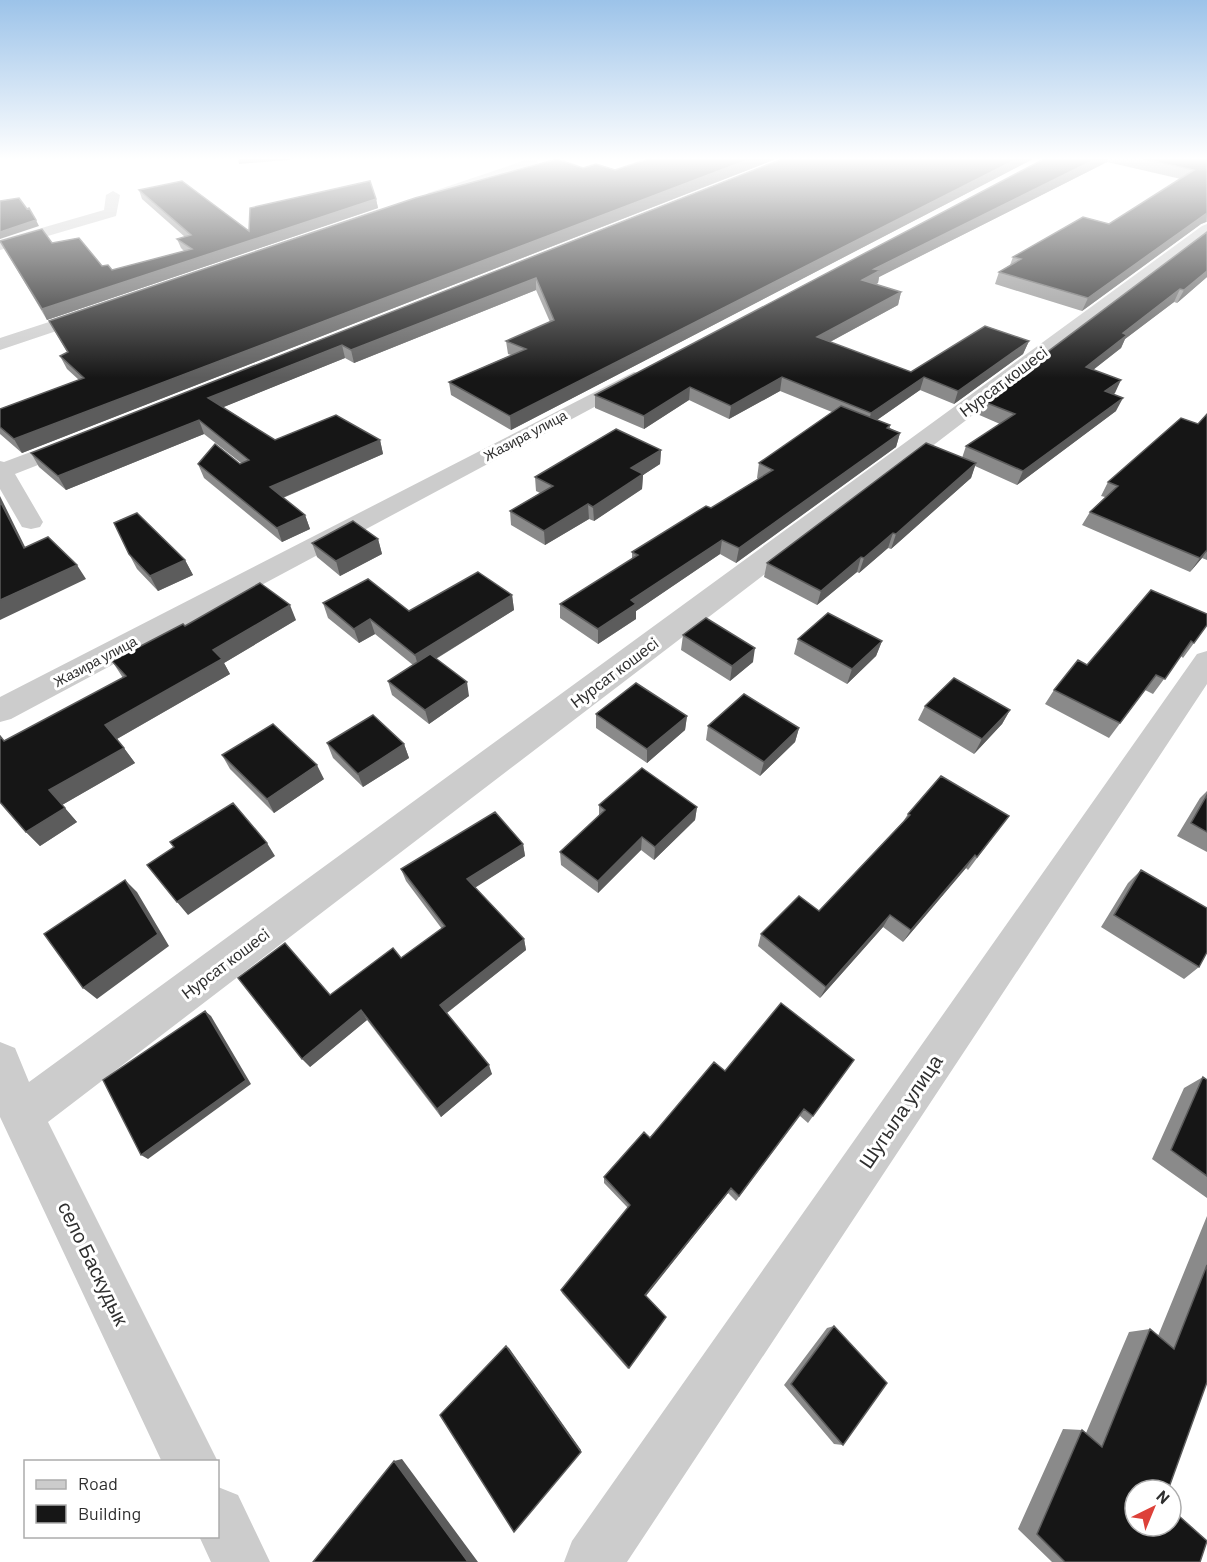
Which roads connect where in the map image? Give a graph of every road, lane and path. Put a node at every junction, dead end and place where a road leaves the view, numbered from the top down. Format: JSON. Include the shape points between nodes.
{"nodes":[{"id":1,"x":45,"y":232,"type":"edge"},
{"id":2,"x":1203,"y":232,"type":"edge"},
{"id":3,"x":0,"y":245,"type":"edge"},
{"id":4,"x":113,"y":306,"type":"edge"},
{"id":5,"x":0,"y":344,"type":"edge"},
{"id":6,"x":647,"y":371,"type":"edge"},
{"id":7,"x":90,"y":436,"type":"edge"},
{"id":8,"x":1,"y":469,"type":"edge"},
{"id":9,"x":31,"y":522,"type":"dead end"},
{"id":10,"x":1207,"y":661,"type":"edge"},
{"id":11,"x":0,"y":711,"type":"edge"},
{"id":12,"x":0,"y":1063,"type":"edge"},
{"id":13,"x":21,"y":1115,"type":"junction"},
{"id":14,"x":192,"y":1460,"type":"edge"},
{"id":15,"x":219,"y":1517,"type":"edge"},
{"id":16,"x":241,"y":1562,"type":"edge"},
{"id":17,"x":593,"y":1562,"type":"edge"}],
"edges":[{"from":1,"to":3,"type":"street"},
{"from":2,"to":13,"type":"street","name":"Нурсат кошесi"},
{"from":4,"to":5,"type":"street"},
{"from":6,"to":11,"type":"street","name":"Жазира улица"},
{"from":7,"to":8,"type":"street"},
{"from":8,"to":9,"type":"street"},
{"from":10,"to":17,"type":"street","name":"Шугыла улица"},
{"from":12,"to":13,"type":"street","name":"село Баскудык"},
{"from":13,"to":14,"type":"street","name":"село Баскудык"},
{"from":15,"to":16,"type":"street"}]}
